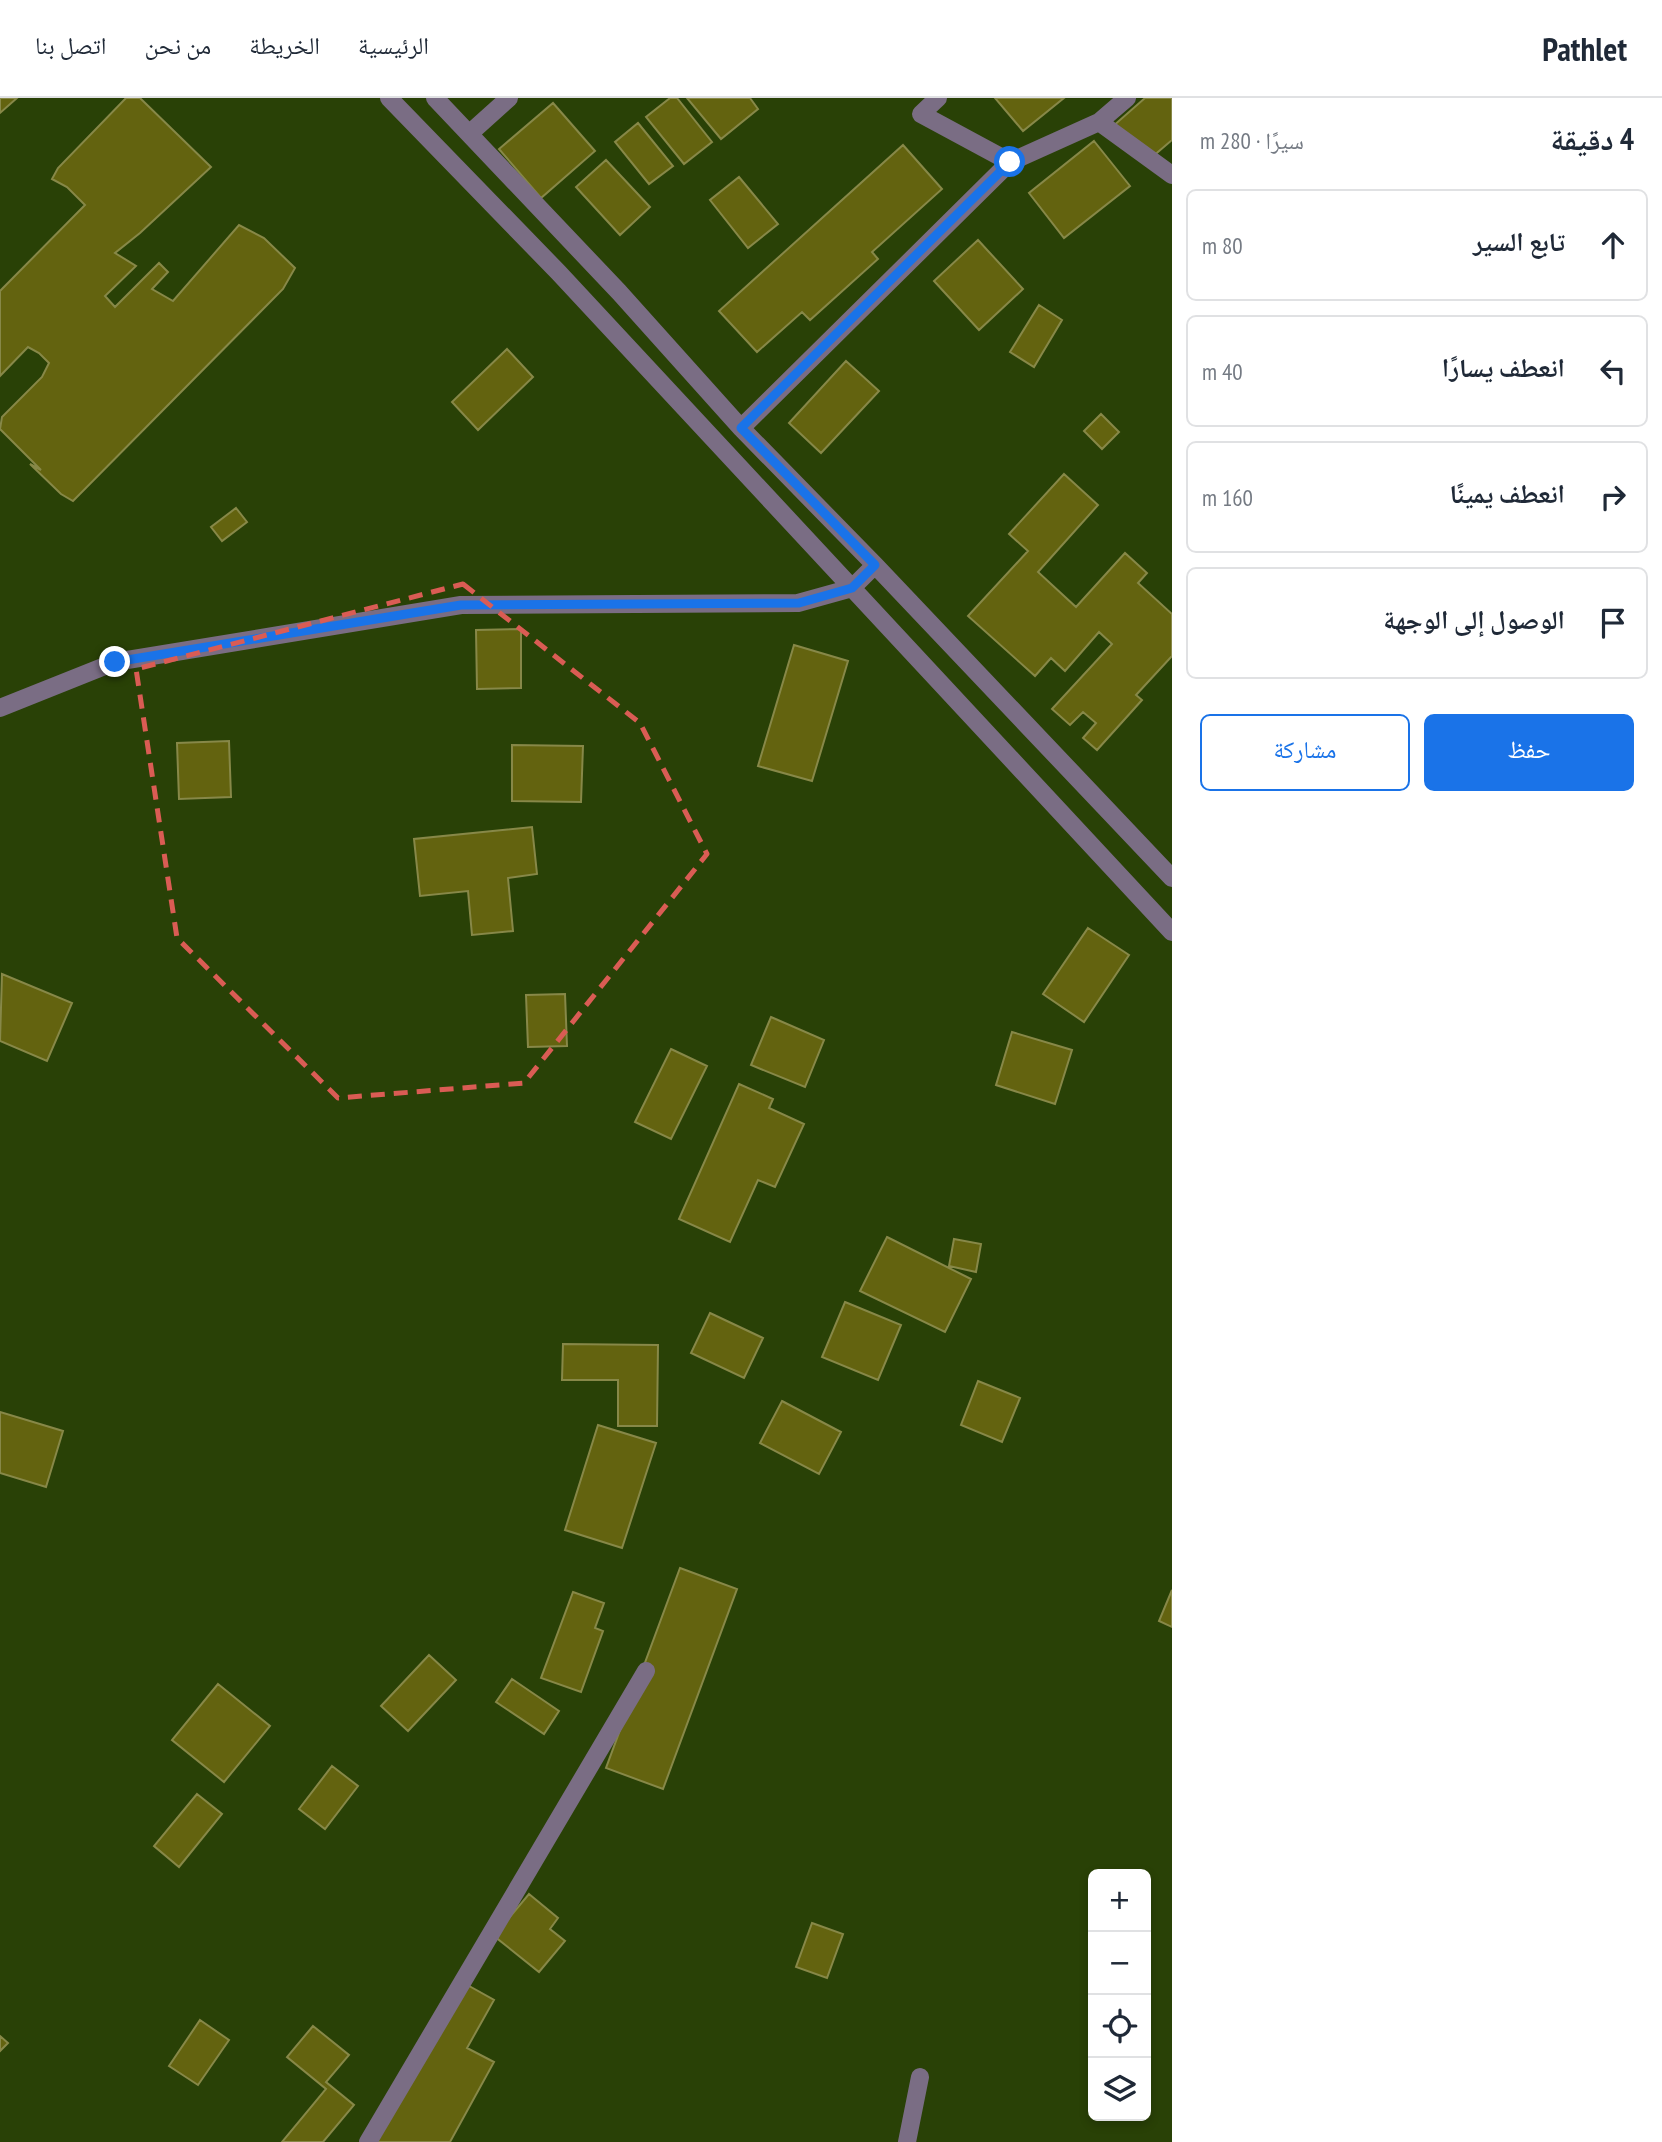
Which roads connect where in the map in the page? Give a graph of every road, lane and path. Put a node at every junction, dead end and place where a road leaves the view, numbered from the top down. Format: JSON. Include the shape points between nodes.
{"nodes":[{"id":1,"x":389,"y":98,"type":"edge"},
{"id":2,"x":435,"y":98,"type":"edge"},
{"id":3,"x":509,"y":98,"type":"edge"},
{"id":4,"x":938,"y":98,"type":"edge"},
{"id":5,"x":1127,"y":98,"type":"edge"},
{"id":6,"x":1099,"y":122,"type":"junction"},
{"id":7,"x":469,"y":134,"type":"junction"},
{"id":8,"x":1010,"y":162,"type":"junction"},
{"id":9,"x":1172,"y":176,"type":"edge"},
{"id":10,"x":741,"y":428,"type":"junction"},
{"id":11,"x":875,"y":565,"type":"junction"},
{"id":12,"x":852,"y":588,"type":"junction"},
{"id":13,"x":0,"y":708,"type":"edge"},
{"id":14,"x":1172,"y":878,"type":"edge"},
{"id":15,"x":1172,"y":932,"type":"edge"},
{"id":16,"x":646,"y":1671,"type":"dead end"},
{"id":17,"x":920,"y":2077,"type":"dead end"},
{"id":18,"x":368,"y":2142,"type":"edge"},
{"id":19,"x":907,"y":2142,"type":"edge"}],
"edges":[{"from":1,"to":12,"type":"street"},
{"from":2,"to":7,"type":"street"},
{"from":3,"to":7,"type":"street"},
{"from":4,"to":8,"type":"street","via":[[920,114]]},
{"from":5,"to":6,"type":"street"},
{"from":6,"to":8,"type":"street"},
{"from":6,"to":9,"type":"street"},
{"from":7,"to":10,"type":"street"},
{"from":8,"to":10,"type":"street"},
{"from":10,"to":11,"type":"street"},
{"from":11,"to":12,"type":"street"},
{"from":11,"to":14,"type":"street"},
{"from":12,"to":13,"type":"street","via":[[799,603],[461,605],[115,662]]},
{"from":12,"to":15,"type":"street"},
{"from":16,"to":18,"type":"street"},
{"from":17,"to":19,"type":"street"}]}
